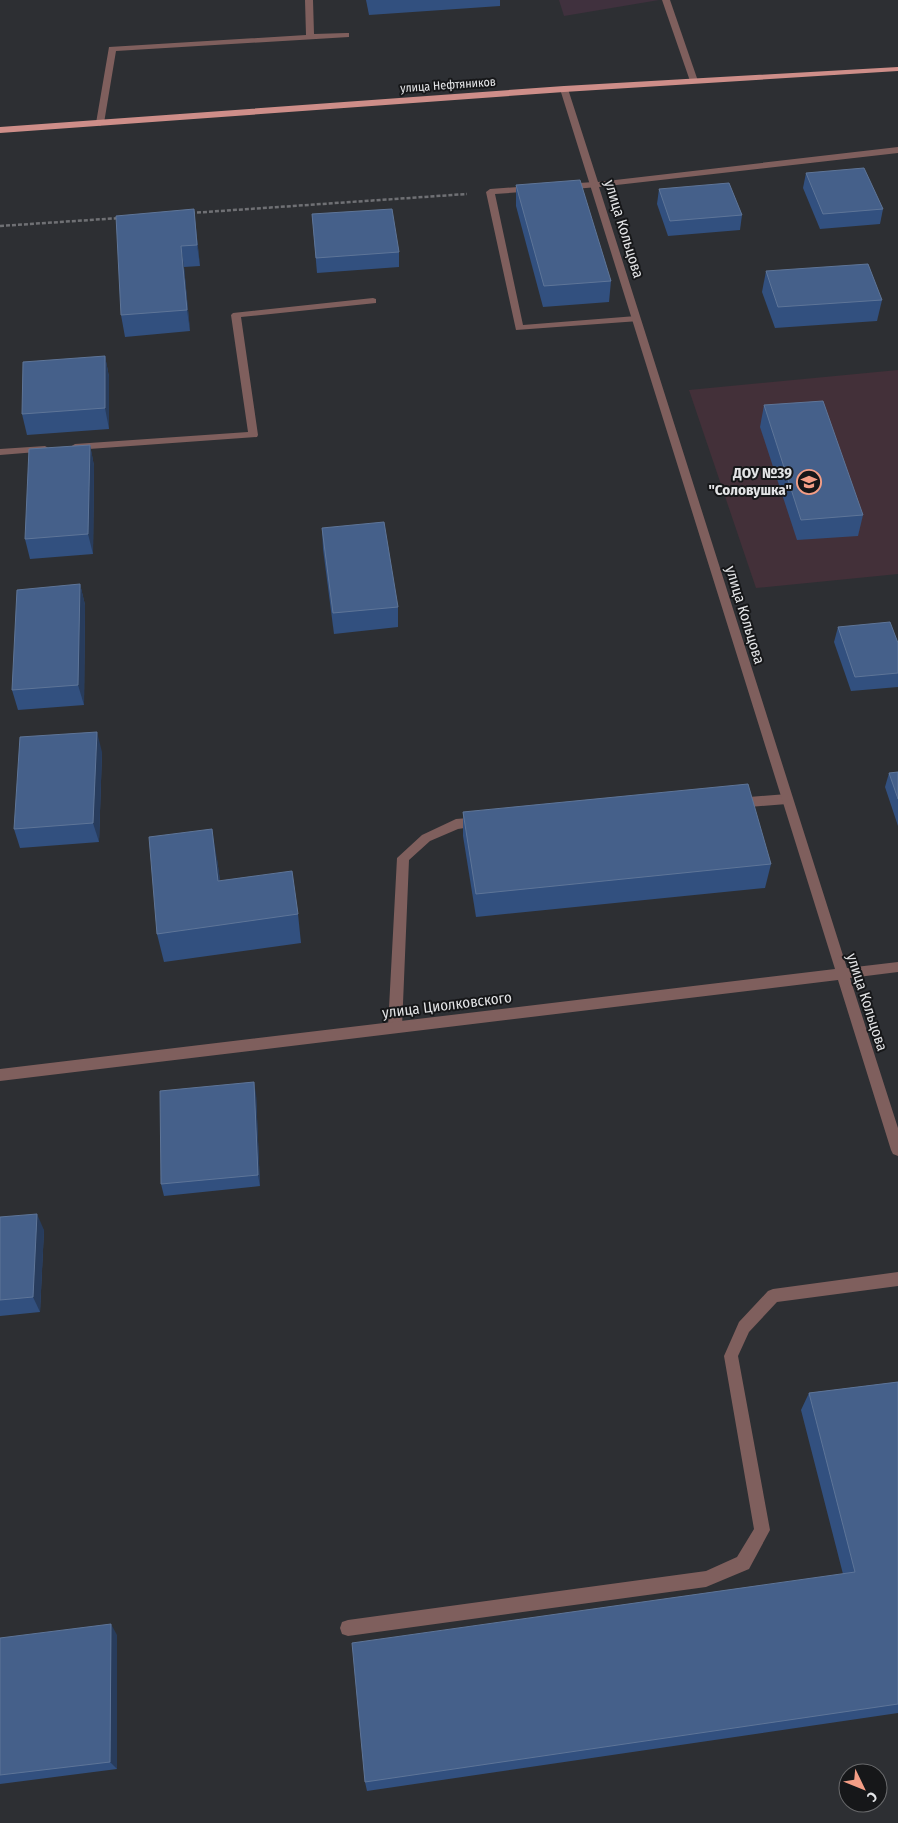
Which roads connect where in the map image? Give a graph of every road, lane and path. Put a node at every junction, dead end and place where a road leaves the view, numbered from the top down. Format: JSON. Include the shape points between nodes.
{"nodes":[{"id":1,"x":309,"y":0,"type":"edge"},
{"id":2,"x":666,"y":0,"type":"edge"},
{"id":3,"x":346,"y":35,"type":"dead end"},
{"id":4,"x":310,"y":37,"type":"junction"},
{"id":5,"x":898,"y":69,"type":"edge"},
{"id":6,"x":694,"y":82,"type":"junction"},
{"id":7,"x":564,"y":89,"type":"junction"},
{"id":8,"x":100,"y":123,"type":"junction"},
{"id":9,"x":0,"y":130,"type":"edge"},
{"id":10,"x":898,"y":150,"type":"edge"},
{"id":11,"x":594,"y":185,"type":"junction"},
{"id":12,"x":556,"y":188,"type":"edge"},
{"id":13,"x":537,"y":189,"type":"edge"},
{"id":14,"x":490,"y":192,"type":"junction"},
{"id":15,"x":186,"y":213,"type":"edge"},
{"id":16,"x":127,"y":217,"type":"edge"},
{"id":17,"x":0,"y":226,"type":"edge"},
{"id":18,"x":373,"y":301,"type":"dead end"},
{"id":19,"x":636,"y":319,"type":"junction"},
{"id":20,"x":0,"y":452,"type":"edge"},
{"id":21,"x":787,"y":799,"type":"junction"},
{"id":22,"x":728,"y":803,"type":"edge"},
{"id":23,"x":495,"y":821,"type":"edge"},
{"id":24,"x":898,"y":967,"type":"edge"},
{"id":25,"x":842,"y":974,"type":"junction"},
{"id":26,"x":395,"y":1027,"type":"junction"},
{"id":27,"x":0,"y":1075,"type":"edge"},
{"id":28,"x":898,"y":1150,"type":"edge"},
{"id":29,"x":898,"y":1279,"type":"edge"},
{"id":30,"x":348,"y":1628,"type":"dead end"}],
"edges":[{"from":1,"to":4,"type":"street"},
{"from":2,"to":6,"type":"street"},
{"from":3,"to":4,"type":"street"},
{"from":4,"to":8,"type":"street","via":[[112,49]]},
{"from":5,"to":6,"type":"main road","name":"улица Нефтяников"},
{"from":6,"to":7,"type":"main road","name":"улица Нефтяников"},
{"from":7,"to":8,"type":"main road","name":"улица Нефтяников"},
{"from":7,"to":11,"type":"street","name":"улица Кольцова"},
{"from":8,"to":9,"type":"main road","name":"улица Нефтяников"},
{"from":10,"to":11,"type":"street"},
{"from":11,"to":12,"type":"street"},
{"from":11,"to":19,"type":"street","name":"улица Кольцова"},
{"from":13,"to":14,"type":"street"},
{"from":14,"to":15,"type":"path"},
{"from":14,"to":19,"type":"street","via":[[519,328]]},
{"from":16,"to":17,"type":"path"},
{"from":18,"to":20,"type":"street","via":[[236,316],[253,435]]},
{"from":19,"to":21,"type":"street","name":"улица Кольцова"},
{"from":21,"to":22,"type":"street"},
{"from":21,"to":25,"type":"street","name":"улица Кольцова"},
{"from":23,"to":26,"type":"street","via":[[456,824],[426,838],[403,858]]},
{"from":24,"to":25,"type":"street","name":"улица Циолковского"},
{"from":25,"to":26,"type":"street","name":"улица Циолковского"},
{"from":25,"to":28,"type":"street","name":"улица Кольцова"},
{"from":26,"to":27,"type":"street","name":"улица Циолковского"},
{"from":29,"to":30,"type":"street","via":[[774,1296],[744,1327],[731,1356],[762,1530],[743,1563],[706,1579]]}]}
